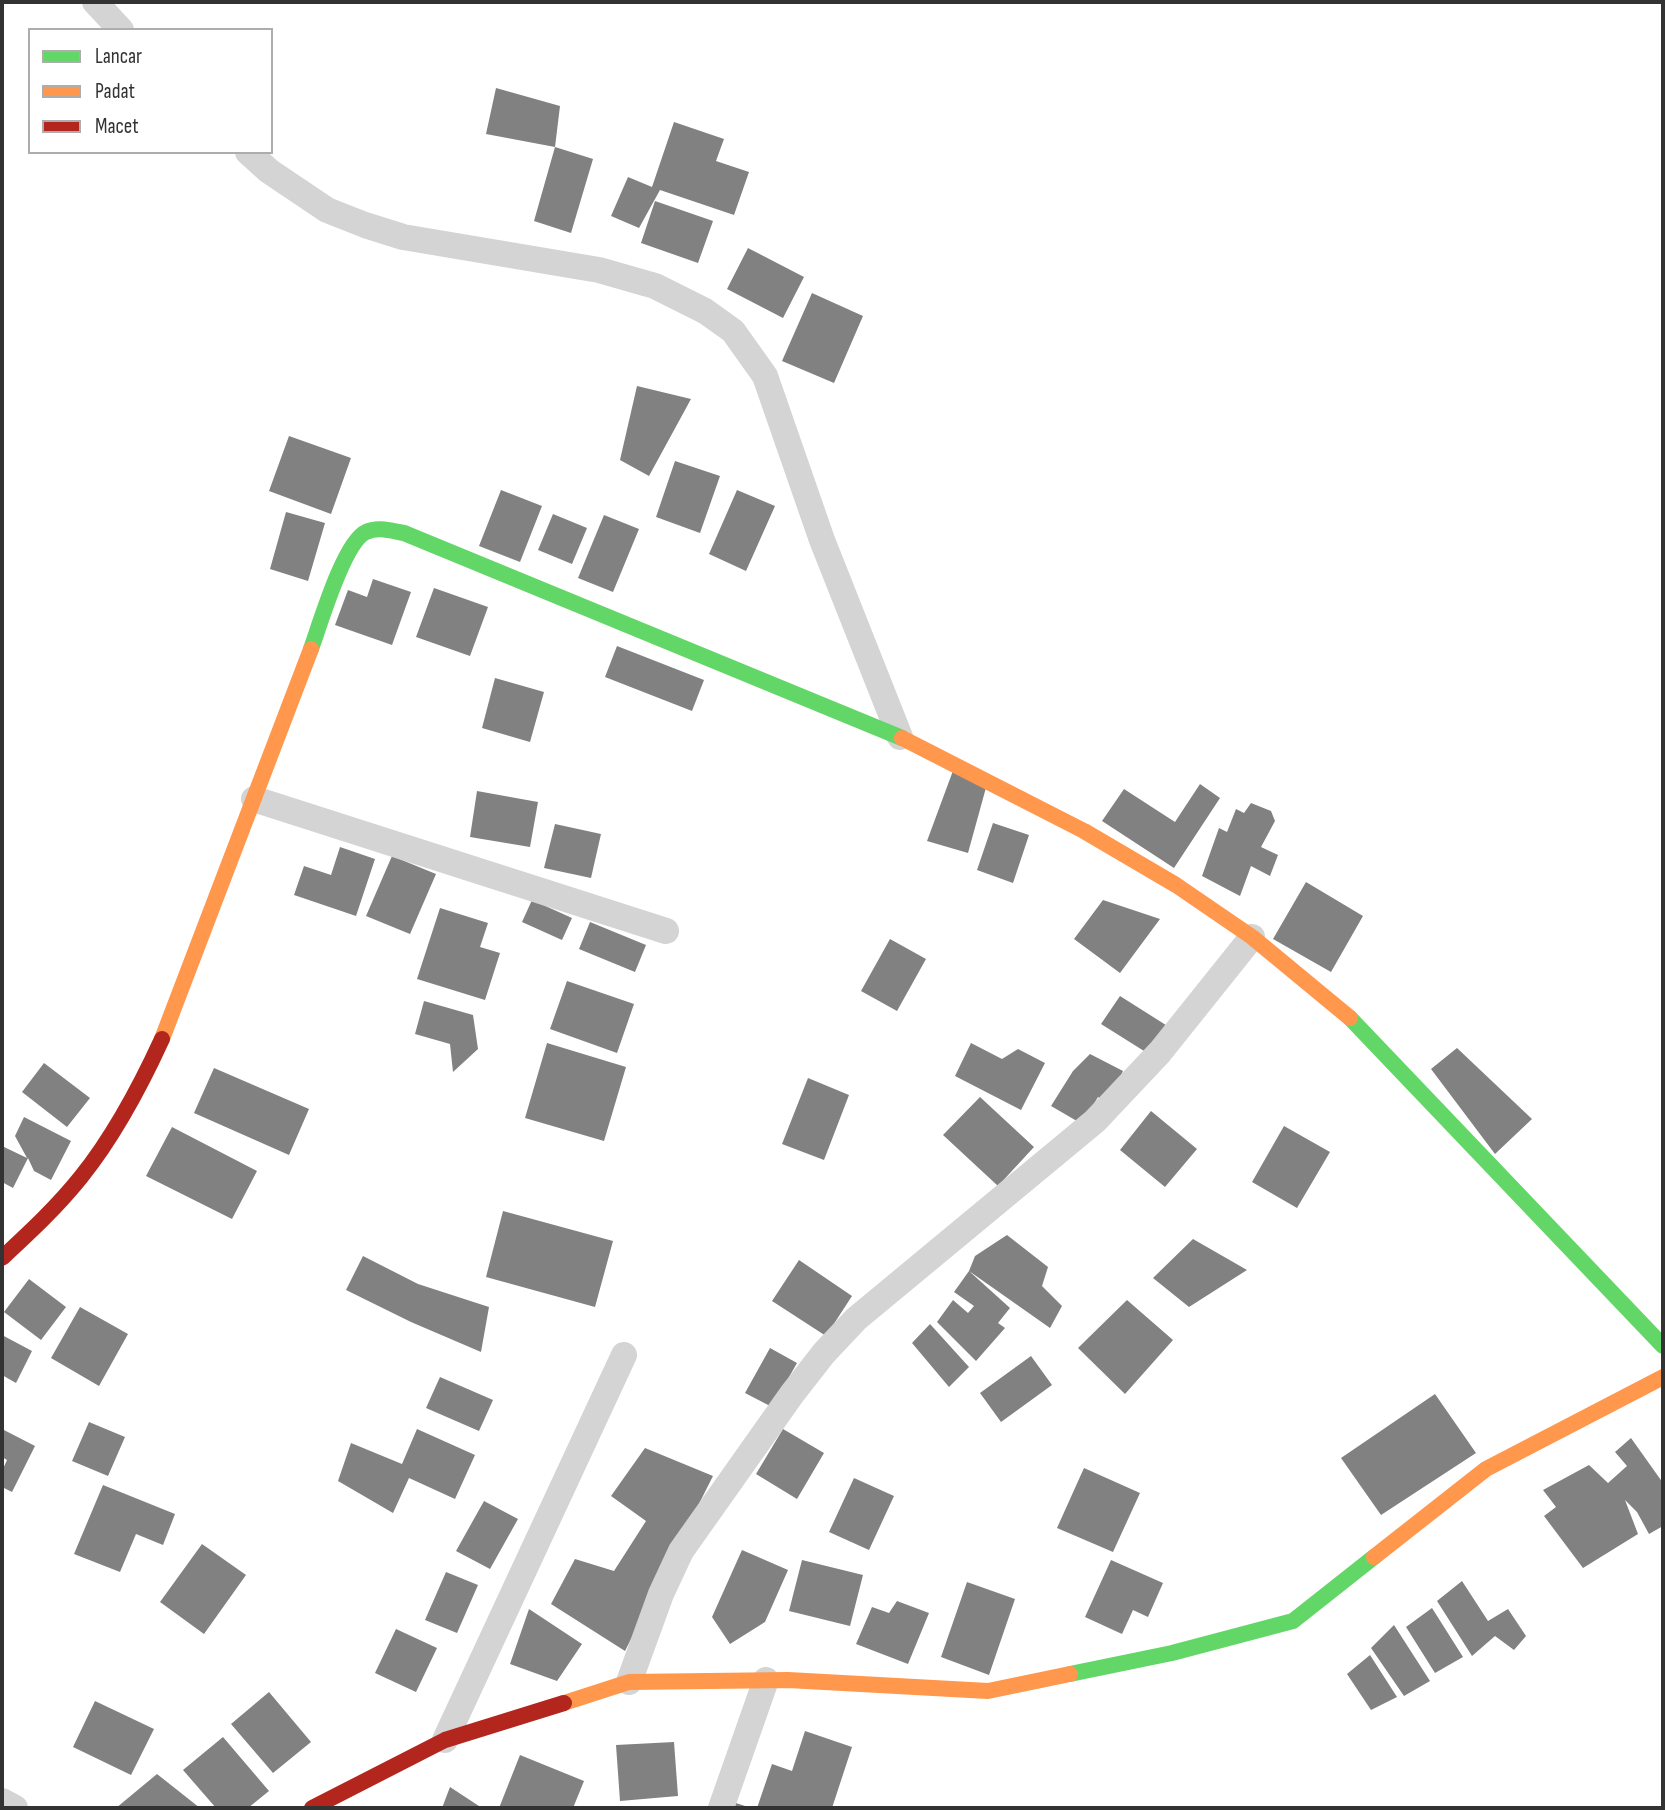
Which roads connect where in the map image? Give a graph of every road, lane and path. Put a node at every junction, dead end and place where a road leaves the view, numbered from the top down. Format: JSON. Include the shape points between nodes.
{"nodes":[{"id":1,"x":95,"y":2,"type":"edge"},
{"id":2,"x":119,"y":28,"type":"edge"},
{"id":3,"x":250,"y":154,"type":"edge"},
{"id":4,"x":900,"y":737,"type":"junction"},
{"id":5,"x":254,"y":799,"type":"junction"},
{"id":6,"x":666,"y":931,"type":"dead end"},
{"id":7,"x":1252,"y":937,"type":"junction"},
{"id":8,"x":2,"y":1258,"type":"edge"},
{"id":9,"x":1663,"y":1346,"type":"edge"},
{"id":10,"x":624,"y":1355,"type":"dead end"},
{"id":11,"x":1663,"y":1377,"type":"edge"},
{"id":12,"x":766,"y":1680,"type":"junction"},
{"id":13,"x":629,"y":1682,"type":"junction"},
{"id":14,"x":445,"y":1740,"type":"junction"},
{"id":15,"x":2,"y":1801,"type":"edge"},
{"id":16,"x":15,"y":1808,"type":"edge"},
{"id":17,"x":312,"y":1808,"type":"edge"},
{"id":18,"x":722,"y":1808,"type":"edge"}],
"edges":[{"from":1,"to":2,"type":"street"},
{"from":3,"to":4,"type":"street","via":[[327,210],[365,225],[403,237],[599,270],[655,286],[733,331],[765,376],[822,540]]},
{"from":4,"to":5,"type":"street","via":[[404,533],[379,527],[352,545]]},
{"from":4,"to":7,"type":"street","via":[[1084,831]]},
{"from":5,"to":6,"type":"street"},
{"from":5,"to":8,"type":"street","via":[[162,1041],[135,1094],[82,1176]]},
{"from":7,"to":9,"type":"street","via":[[1345,1013]]},
{"from":7,"to":13,"type":"street","via":[[1160,1052],[1095,1121],[856,1319],[824,1353],[681,1551]]},
{"from":10,"to":14,"type":"street"},
{"from":11,"to":12,"type":"street","via":[[1486,1469],[1293,1621],[1172,1653],[988,1691]]},
{"from":12,"to":13,"type":"street"},
{"from":12,"to":18,"type":"street"},
{"from":13,"to":14,"type":"street"},
{"from":14,"to":17,"type":"street"},
{"from":15,"to":16,"type":"street"}]}
